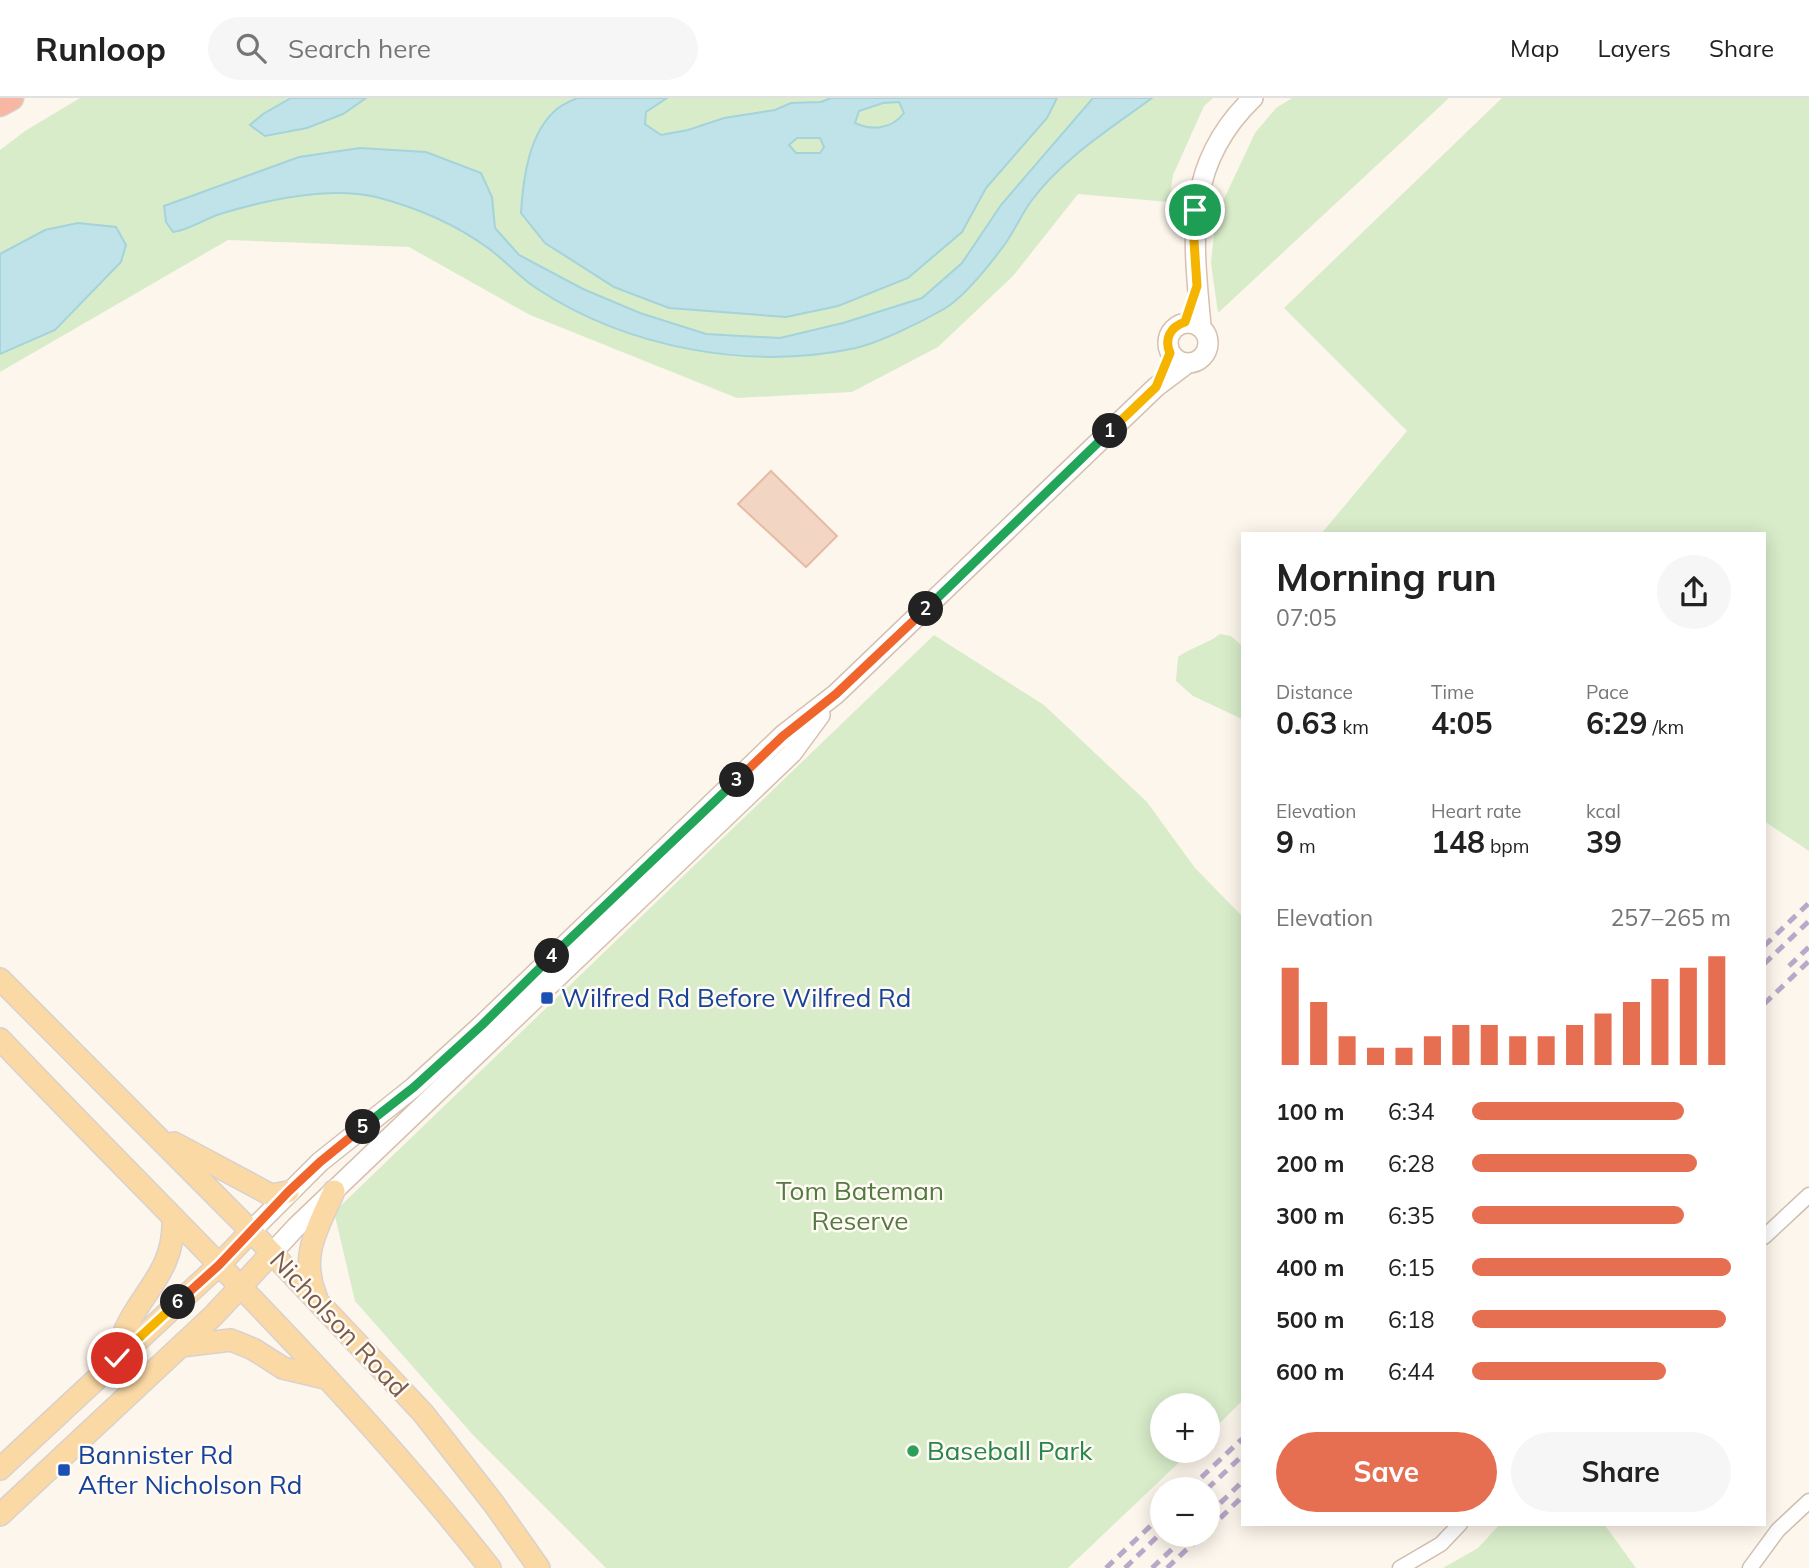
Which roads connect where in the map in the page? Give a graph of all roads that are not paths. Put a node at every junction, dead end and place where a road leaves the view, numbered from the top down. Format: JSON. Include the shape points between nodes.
{"nodes":[{"id":1,"x":11,"y":98,"type":"edge"},
{"id":2,"x":1253,"y":98,"type":"edge"},
{"id":3,"x":0,"y":104,"type":"edge"},
{"id":4,"x":1193,"y":324,"type":"junction"},
{"id":5,"x":1170,"y":353,"type":"junction"},
{"id":6,"x":1188,"y":363,"type":"junction"},
{"id":7,"x":1156,"y":387,"type":"junction"},
{"id":8,"x":836,"y":694,"type":"junction"},
{"id":9,"x":0,"y":979,"type":"edge"},
{"id":10,"x":0,"y":1039,"type":"edge"},
{"id":11,"x":154,"y":1132,"type":"junction"},
{"id":12,"x":334,"y":1191,"type":"junction"},
{"id":13,"x":288,"y":1192,"type":"junction"},
{"id":14,"x":1809,"y":1195,"type":"edge"},
{"id":15,"x":173,"y":1219,"type":"junction"},
{"id":16,"x":251,"y":1231,"type":"junction"},
{"id":17,"x":1766,"y":1235,"type":"edge"},
{"id":18,"x":272,"y":1254,"type":"junction"},
{"id":19,"x":219,"y":1265,"type":"junction"},
{"id":20,"x":242,"y":1287,"type":"junction"},
{"id":21,"x":319,"y":1304,"type":"junction"},
{"id":22,"x":181,"y":1346,"type":"junction"},
{"id":23,"x":117,"y":1358,"type":"junction"},
{"id":24,"x":325,"y":1378,"type":"junction"},
{"id":25,"x":0,"y":1469,"type":"edge"},
{"id":26,"x":1809,"y":1501,"type":"edge"},
{"id":27,"x":0,"y":1516,"type":"edge"},
{"id":28,"x":1458,"y":1526,"type":"edge"},
{"id":29,"x":490,"y":1568,"type":"edge"},
{"id":30,"x":539,"y":1568,"type":"edge"},
{"id":31,"x":1401,"y":1568,"type":"edge"},
{"id":32,"x":1750,"y":1568,"type":"edge"}],
"edges":[{"from":1,"to":3,"type":"highway"},
{"from":2,"to":4,"type":"main road","via":[[1225,131],[1205,171],[1195,210]]},
{"from":4,"to":5,"type":"main road","via":[[1173,328]]},
{"from":4,"to":6,"type":"main road","via":[[1207,335],[1208,349],[1201,359]]},
{"from":5,"to":6,"type":"main road"},
{"from":5,"to":7,"type":"main road"},
{"from":6,"to":7,"type":"main road"},
{"from":7,"to":8,"type":"main road"},
{"from":8,"to":12,"type":"main road","via":[[792,753]]},
{"from":8,"to":13,"type":"main road","via":[[783,736],[414,1087]]},
{"from":9,"to":11,"type":"main road","name":"Nicholson Road"},
{"from":10,"to":15,"type":"main road","name":"Nicholson Road"},
{"from":11,"to":13,"type":"main road","via":[[271,1195]]},
{"from":11,"to":16,"type":"main road","name":"Nicholson Road"},
{"from":12,"to":18,"type":"main road"},
{"from":12,"to":21,"type":"main road","via":[[310,1246],[307,1266]]},
{"from":13,"to":16,"type":"main road"},
{"from":14,"to":17,"type":"street"},
{"from":15,"to":19,"type":"main road","name":"Nicholson Road"},
{"from":15,"to":23,"type":"main road","via":[[160,1274],[125,1330]]},
{"from":16,"to":18,"type":"main road","name":"Nicholson Road"},
{"from":16,"to":19,"type":"main road"},
{"from":18,"to":20,"type":"main road"},
{"from":18,"to":21,"type":"main road","name":"Nicholson Road"},
{"from":19,"to":20,"type":"main road","name":"Nicholson Road"},
{"from":19,"to":23,"type":"main road"},
{"from":20,"to":22,"type":"main road"},
{"from":20,"to":24,"type":"main road","name":"Nicholson Road"},
{"from":21,"to":30,"type":"main road","name":"Nicholson Road","via":[[423,1413]]},
{"from":22,"to":24,"type":"main road","via":[[231,1340],[283,1368]]},
{"from":22,"to":27,"type":"main road"},
{"from":23,"to":25,"type":"main road"},
{"from":24,"to":29,"type":"main road","name":"Nicholson Road","via":[[447,1513]]},
{"from":26,"to":32,"type":"street"},
{"from":28,"to":31,"type":"street","via":[[1441,1544]]}]}
